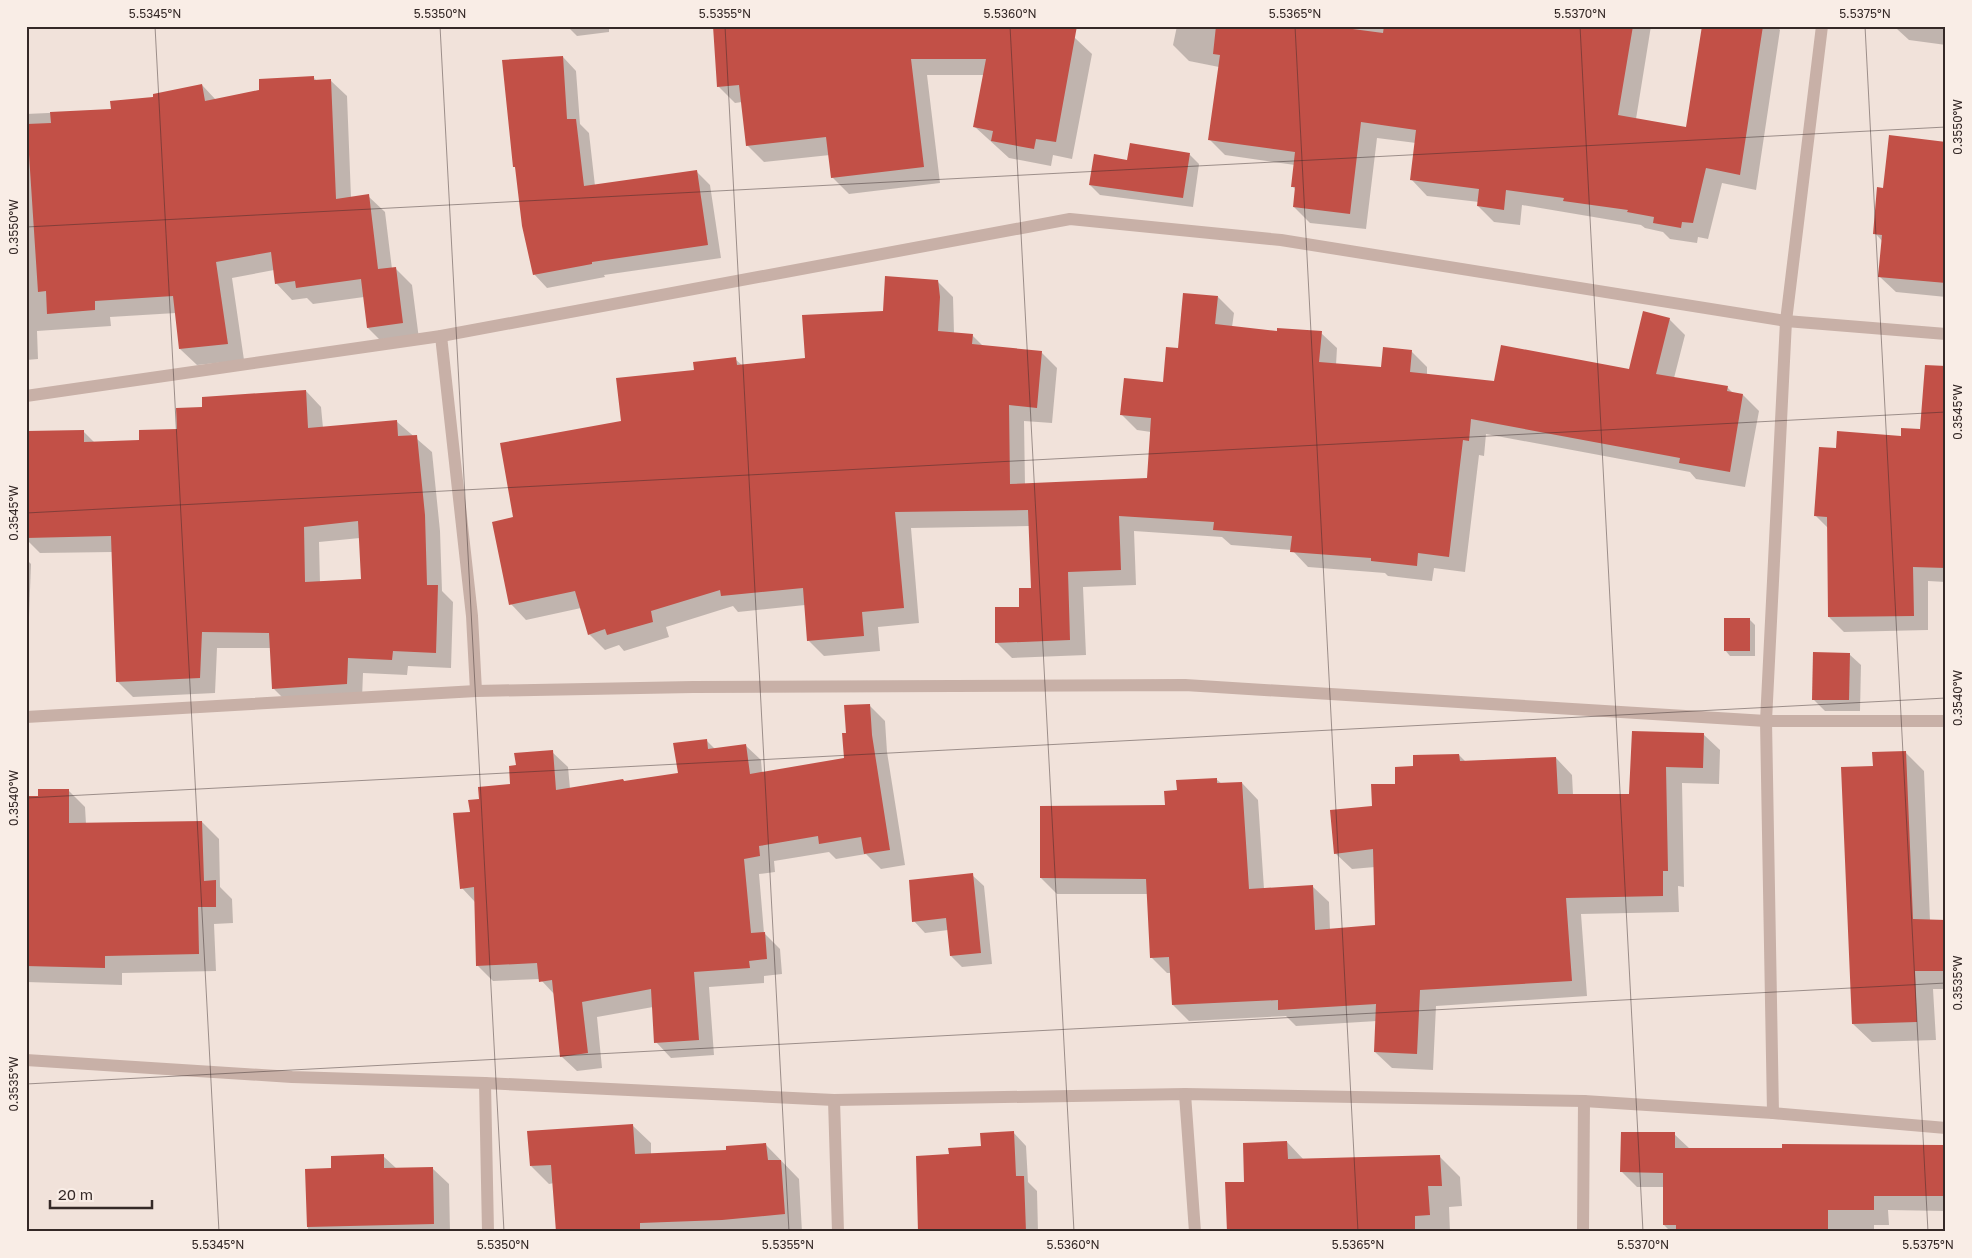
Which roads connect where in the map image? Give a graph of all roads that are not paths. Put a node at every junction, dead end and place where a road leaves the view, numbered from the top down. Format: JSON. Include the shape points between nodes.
{"nodes":[{"id":1,"x":1822,"y":26,"type":"edge"},
{"id":2,"x":1786,"y":321,"type":"junction"},
{"id":3,"x":1946,"y":334,"type":"edge"},
{"id":4,"x":441,"y":336,"type":"junction"},
{"id":5,"x":26,"y":396,"type":"edge"},
{"id":6,"x":476,"y":691,"type":"junction"},
{"id":7,"x":26,"y":717,"type":"edge"},
{"id":8,"x":1946,"y":721,"type":"edge"},
{"id":9,"x":1766,"y":722,"type":"junction"},
{"id":10,"x":26,"y":1060,"type":"edge"},
{"id":11,"x":486,"y":1083,"type":"junction"},
{"id":12,"x":1185,"y":1094,"type":"junction"},
{"id":13,"x":834,"y":1100,"type":"junction"},
{"id":14,"x":1584,"y":1101,"type":"junction"},
{"id":15,"x":1773,"y":1114,"type":"junction"},
{"id":16,"x":1946,"y":1128,"type":"edge"},
{"id":17,"x":488,"y":1232,"type":"edge"},
{"id":18,"x":838,"y":1232,"type":"edge"},
{"id":19,"x":1196,"y":1232,"type":"edge"},
{"id":20,"x":1583,"y":1232,"type":"edge"}],
"edges":[{"from":1,"to":2,"type":"street"},
{"from":2,"to":3,"type":"street"},
{"from":2,"to":4,"type":"street","via":[[1282,240],[1070,219]]},
{"from":2,"to":9,"type":"street"},
{"from":4,"to":5,"type":"street"},
{"from":4,"to":6,"type":"street","via":[[472,616]]},
{"from":6,"to":7,"type":"street"},
{"from":6,"to":9,"type":"street","via":[[1185,685]]},
{"from":8,"to":9,"type":"street"},
{"from":9,"to":15,"type":"street"},
{"from":10,"to":11,"type":"street","via":[[292,1077]]},
{"from":11,"to":13,"type":"street"},
{"from":11,"to":17,"type":"street"},
{"from":12,"to":13,"type":"street"},
{"from":12,"to":14,"type":"street"},
{"from":12,"to":19,"type":"street"},
{"from":13,"to":18,"type":"street"},
{"from":14,"to":15,"type":"street"},
{"from":14,"to":20,"type":"street"},
{"from":15,"to":16,"type":"street"}]}
